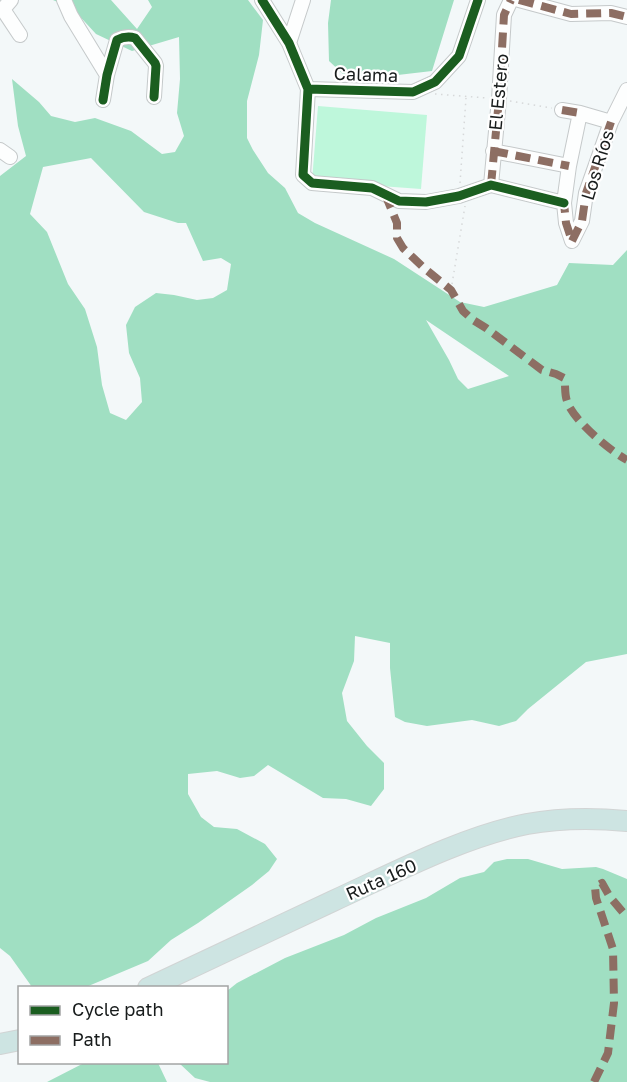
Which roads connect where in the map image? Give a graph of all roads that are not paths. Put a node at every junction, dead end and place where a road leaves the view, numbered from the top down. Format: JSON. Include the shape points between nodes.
{"nodes":[{"id":1,"x":11,"y":0,"type":"edge"},
{"id":2,"x":64,"y":0,"type":"edge"},
{"id":3,"x":262,"y":0,"type":"edge"},
{"id":4,"x":303,"y":0,"type":"edge"},
{"id":5,"x":478,"y":0,"type":"edge"},
{"id":6,"x":512,"y":0,"type":"edge"},
{"id":7,"x":519,"y":0,"type":"edge"},
{"id":8,"x":627,"y":17,"type":"edge"},
{"id":9,"x":20,"y":35,"type":"dead end"},
{"id":10,"x":289,"y":43,"type":"junction"},
{"id":11,"x":107,"y":75,"type":"junction"},
{"id":12,"x":308,"y":89,"type":"junction"},
{"id":13,"x":627,"y":90,"type":"edge"},
{"id":14,"x":154,"y":97,"type":"dead end"},
{"id":15,"x":103,"y":100,"type":"dead end"},
{"id":16,"x":562,"y":110,"type":"road end"},
{"id":17,"x":580,"y":113,"type":"junction"},
{"id":18,"x":611,"y":122,"type":"junction"},
{"id":19,"x":493,"y":151,"type":"junction"},
{"id":20,"x":569,"y":166,"type":"junction"},
{"id":21,"x":491,"y":185,"type":"junction"},
{"id":22,"x":564,"y":203,"type":"junction"},
{"id":23,"x":627,"y":821,"type":"edge"},
{"id":24,"x":627,"y":833,"type":"edge"},
{"id":25,"x":150,"y":986,"type":"edge"},
{"id":26,"x":178,"y":986,"type":"edge"},
{"id":27,"x":18,"y":1040,"type":"edge"},
{"id":28,"x":0,"y":1044,"type":"edge"},
{"id":29,"x":18,"y":1052,"type":"edge"},
{"id":30,"x":0,"y":1056,"type":"edge"}],
"edges":[{"from":1,"to":9,"type":"street","via":[[4,11]]},
{"from":2,"to":11,"type":"street"},
{"from":3,"to":10,"type":"street"},
{"from":4,"to":10,"type":"street"},
{"from":5,"to":12,"type":"street","name":"Calama","via":[[459,56],[435,82],[413,92]]},
{"from":6,"to":19,"type":"street","name":"El Estero","via":[[504,15]]},
{"from":7,"to":8,"type":"street","via":[[571,14],[611,13]]},
{"from":10,"to":12,"type":"street"},
{"from":11,"to":14,"type":"street","via":[[117,40],[135,38],[156,66]]},
{"from":11,"to":15,"type":"street"},
{"from":12,"to":21,"type":"street","via":[[303,175],[312,183],[372,188],[399,201],[426,202]]},
{"from":13,"to":18,"type":"street","name":"Los Ríos"},
{"from":16,"to":17,"type":"street"},
{"from":17,"to":18,"type":"street"},
{"from":17,"to":20,"type":"street"},
{"from":18,"to":22,"type":"street","name":"Los Ríos","via":[[586,193],[582,221],[572,241]]},
{"from":19,"to":20,"type":"street"},
{"from":19,"to":21,"type":"street","name":"El Estero"},
{"from":20,"to":22,"type":"street"},
{"from":21,"to":22,"type":"street"},
{"from":23,"to":25,"type":"highway","name":"Ruta 160","via":[[552,820],[481,837]]},
{"from":24,"to":26,"type":"highway","name":"Ruta 160","via":[[556,832],[486,848]]},
{"from":27,"to":28,"type":"highway"},
{"from":29,"to":30,"type":"highway"}]}
